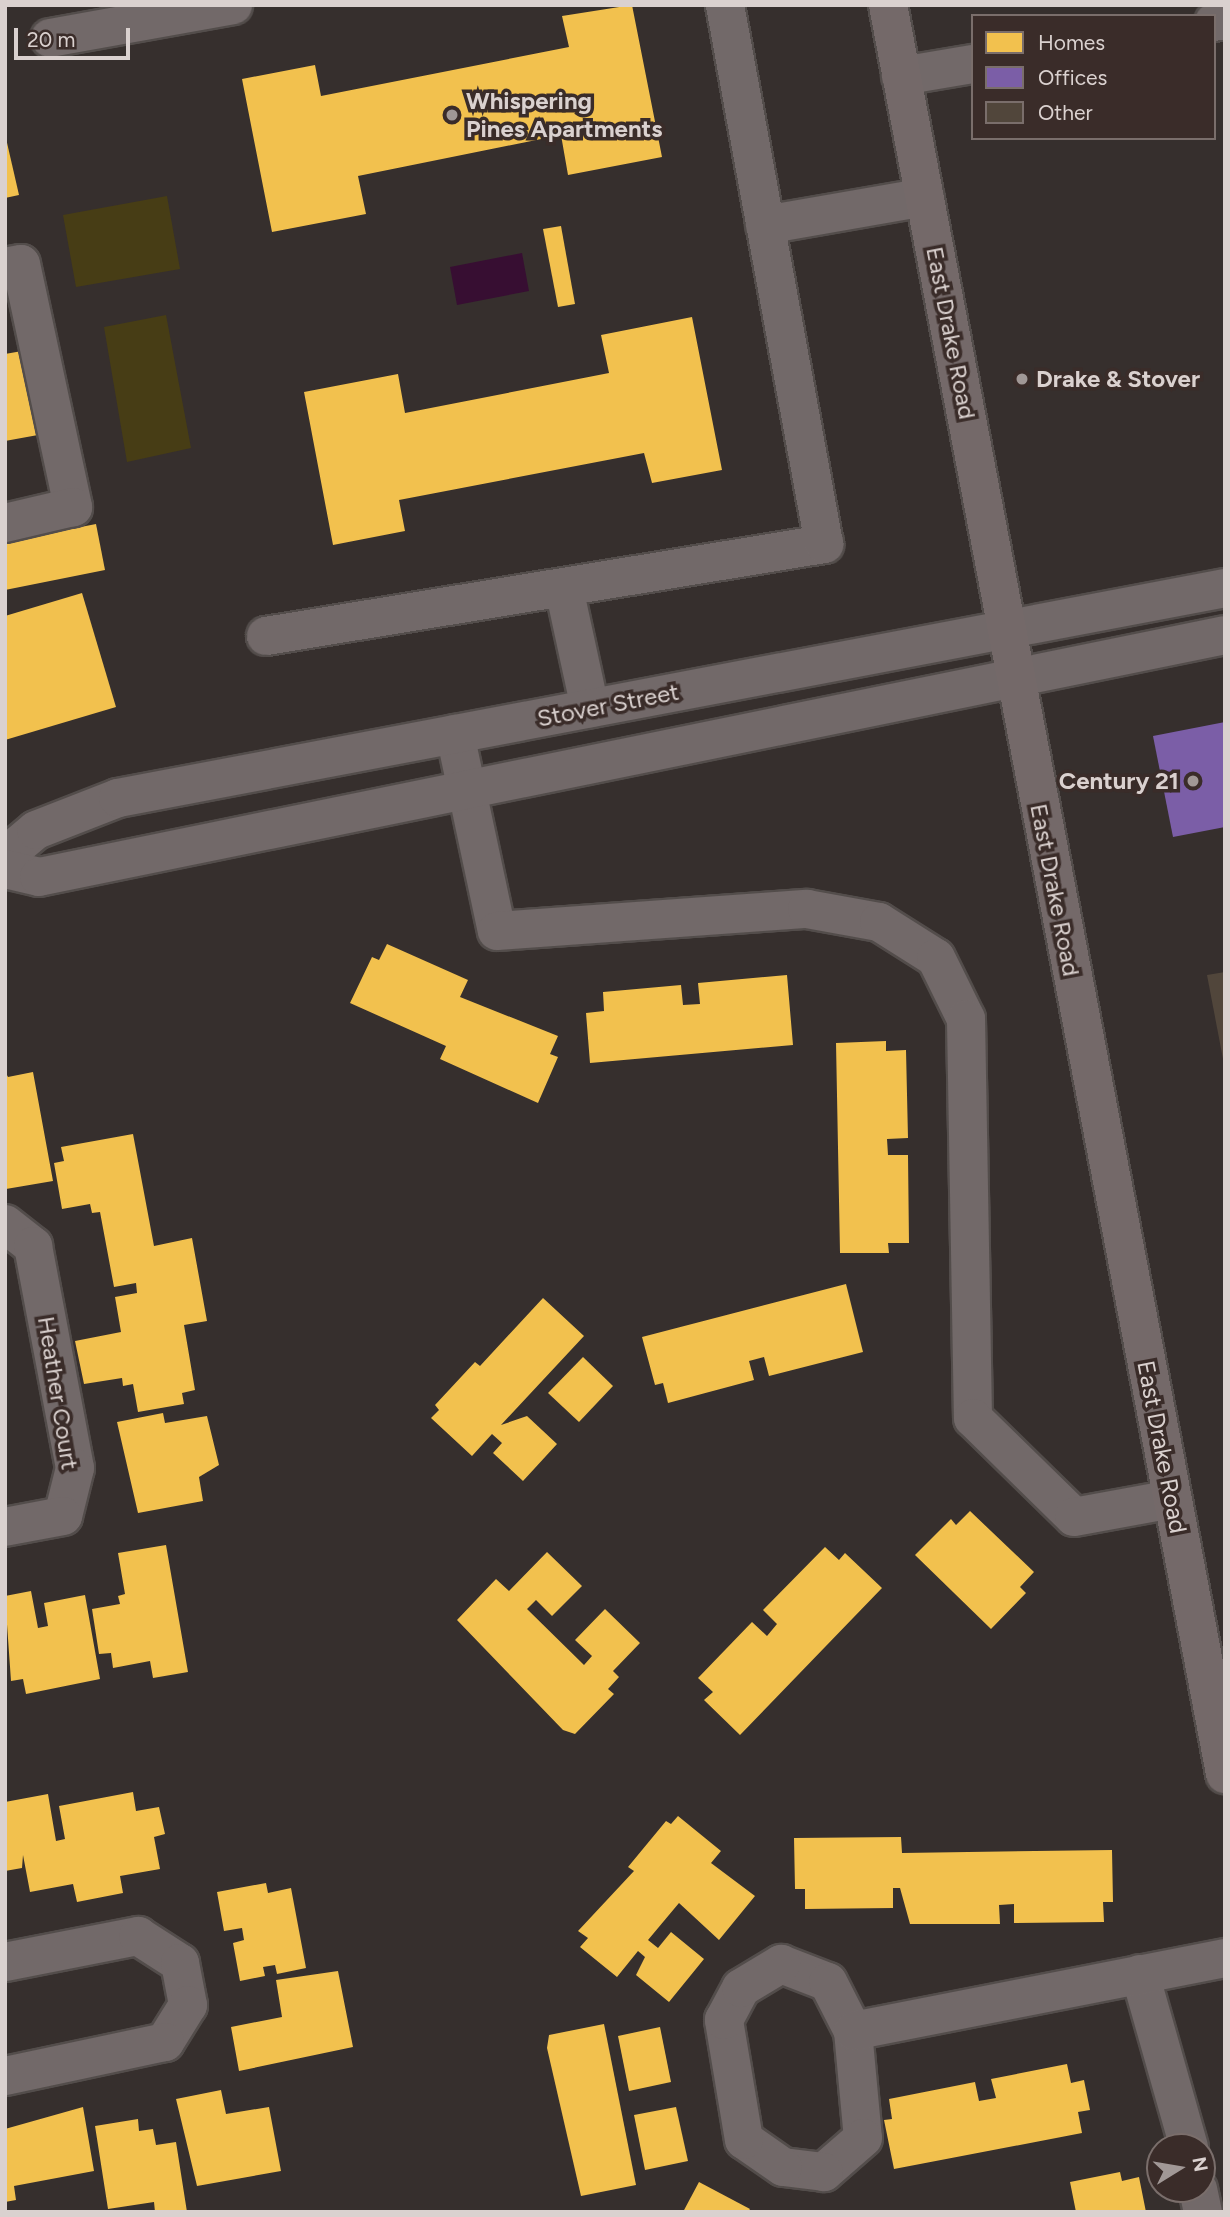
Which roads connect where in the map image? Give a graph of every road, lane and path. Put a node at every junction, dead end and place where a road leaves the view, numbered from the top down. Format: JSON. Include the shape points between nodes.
{"nodes":[{"id":1,"x":233,"y":5,"type":"edge"},
{"id":2,"x":725,"y":5,"type":"edge"},
{"id":3,"x":888,"y":5,"type":"edge"},
{"id":4,"x":50,"y":38,"type":"dead end"},
{"id":5,"x":971,"y":64,"type":"edge"},
{"id":6,"x":901,"y":76,"type":"junction"},
{"id":7,"x":925,"y":197,"type":"junction"},
{"id":8,"x":765,"y":225,"type":"junction"},
{"id":9,"x":5,"y":267,"type":"edge"},
{"id":10,"x":5,"y":523,"type":"edge"},
{"id":11,"x":564,"y":588,"type":"junction"},
{"id":12,"x":1225,"y":588,"type":"edge"},
{"id":13,"x":1007,"y":629,"type":"junction"},
{"id":14,"x":1225,"y":635,"type":"edge"},
{"id":15,"x":267,"y":636,"type":"dead end"},
{"id":16,"x":1015,"y":679,"type":"junction"},
{"id":17,"x":590,"y":708,"type":"junction"},
{"id":18,"x":455,"y":734,"type":"junction"},
{"id":19,"x":465,"y":788,"type":"junction"},
{"id":20,"x":5,"y":856,"type":"edge"},
{"id":21,"x":5,"y":869,"type":"edge"},
{"id":22,"x":5,"y":1224,"type":"edge"},
{"id":23,"x":1172,"y":1499,"type":"junction"},
{"id":24,"x":5,"y":1527,"type":"edge"},
{"id":25,"x":1225,"y":1774,"type":"edge"},
{"id":26,"x":1225,"y":1958,"type":"edge"},
{"id":27,"x":5,"y":1962,"type":"edge"},
{"id":28,"x":1140,"y":1975,"type":"junction"},
{"id":29,"x":853,"y":2031,"type":"junction"},
{"id":30,"x":5,"y":2076,"type":"edge"},
{"id":31,"x":1185,"y":2133,"type":"edge"}],
"edges":[{"from":1,"to":4,"type":"street"},
{"from":2,"to":8,"type":"street"},
{"from":3,"to":6,"type":"main road","name":"East Drake Road"},
{"from":5,"to":6,"type":"street"},
{"from":6,"to":7,"type":"main road","name":"East Drake Road"},
{"from":7,"to":8,"type":"street"},
{"from":7,"to":13,"type":"main road","name":"East Drake Road"},
{"from":8,"to":11,"type":"street","via":[[824,544]]},
{"from":9,"to":10,"type":"street","via":[[21,264],[73,507]]},
{"from":11,"to":15,"type":"street"},
{"from":11,"to":17,"type":"street"},
{"from":12,"to":13,"type":"street","name":"Stover Street"},
{"from":13,"to":16,"type":"main road","name":"East Drake Road"},
{"from":13,"to":17,"type":"street","name":"Stover Street"},
{"from":14,"to":16,"type":"street"},
{"from":16,"to":19,"type":"street"},
{"from":16,"to":23,"type":"main road","name":"East Drake Road"},
{"from":17,"to":18,"type":"street","name":"Stover Street"},
{"from":18,"to":19,"type":"street"},
{"from":18,"to":20,"type":"street","name":"Stover Street","via":[[118,798],[36,830]]},
{"from":19,"to":21,"type":"street","via":[[39,877]]},
{"from":19,"to":23,"type":"street","via":[[497,930],[807,909],[879,922],[936,958],[966,1019],[973,1418],[1074,1517]]},
{"from":22,"to":24,"type":"street","name":"Heather Court","via":[[33,1246],[75,1468],[63,1516]]},
{"from":23,"to":25,"type":"main road","name":"East Drake Road"},
{"from":26,"to":28,"type":"street"},
{"from":27,"to":30,"type":"street","via":[[138,1936],[180,1963],[188,2005],[165,2042]]},
{"from":28,"to":29,"type":"street"},
{"from":28,"to":31,"type":"street"},
{"from":29,"to":29,"type":"street","via":[[828,1982],[781,1964],[741,1988],[724,2020],[744,2140],[783,2167],[824,2172],[863,2138]]}]}
